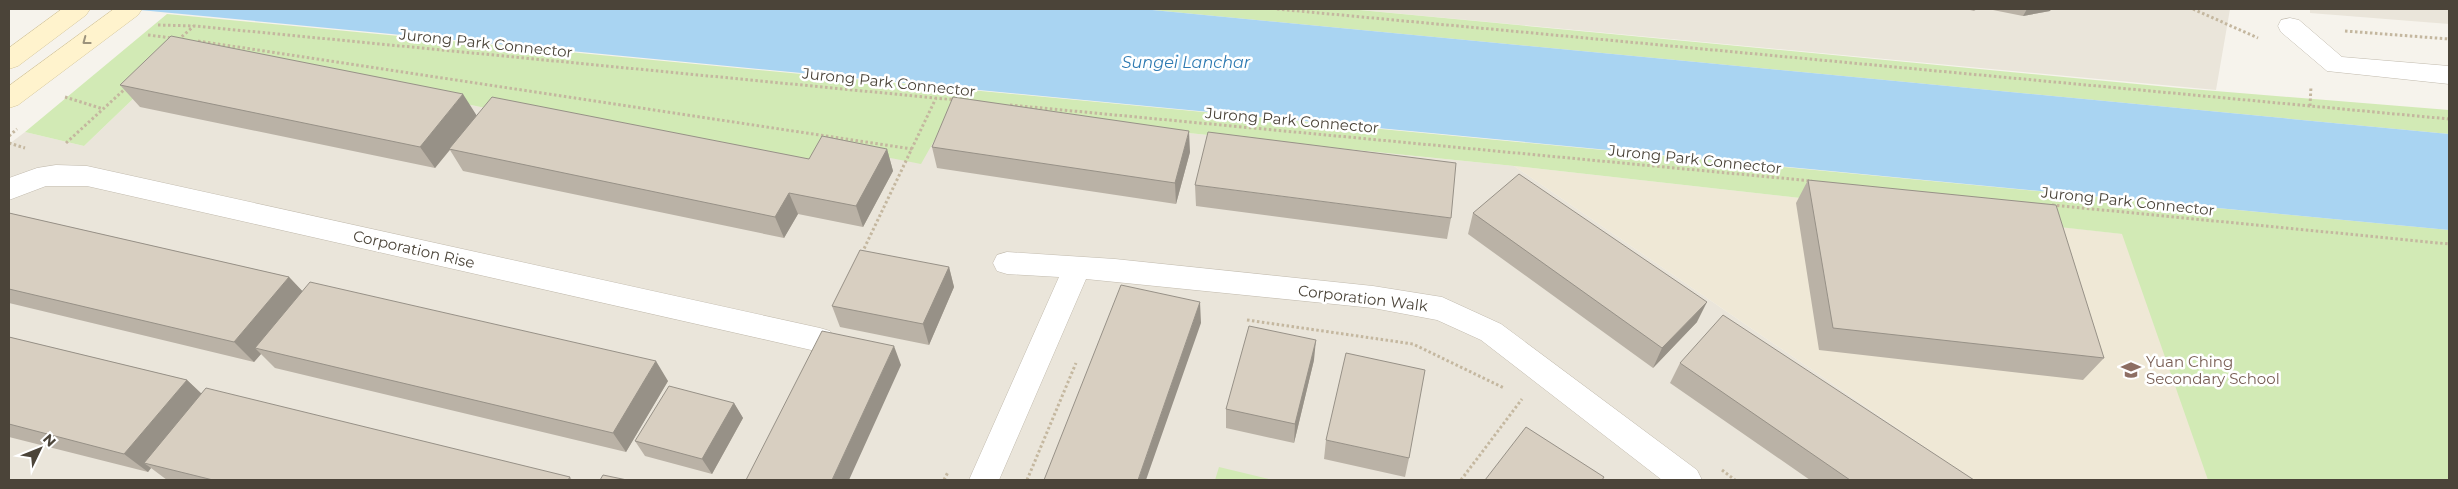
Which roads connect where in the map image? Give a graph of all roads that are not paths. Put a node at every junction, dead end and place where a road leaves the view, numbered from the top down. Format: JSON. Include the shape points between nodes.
{"nodes":[{"id":1,"x":78,"y":9,"type":"edge"},
{"id":2,"x":128,"y":10,"type":"edge"},
{"id":3,"x":2290,"y":26,"type":"road end"},
{"id":4,"x":9,"y":60,"type":"edge"},
{"id":5,"x":2449,"y":75,"type":"edge"},
{"id":6,"x":9,"y":99,"type":"edge"},
{"id":7,"x":17,"y":185,"type":"edge"},
{"id":8,"x":1007,"y":263,"type":"dead end"},
{"id":9,"x":1076,"y":268,"type":"junction"},
{"id":10,"x":820,"y":340,"type":"edge"},
{"id":11,"x":984,"y":480,"type":"edge"},
{"id":12,"x":1686,"y":480,"type":"edge"}],
"edges":[{"from":1,"to":4,"type":"main road"},
{"from":2,"to":6,"type":"main road","one_way":true},
{"from":3,"to":5,"type":"street","via":[[2336,65]]},
{"from":7,"to":10,"type":"street","name":"Corporation Rise","via":[[56,173],[87,176]]},
{"from":8,"to":9,"type":"street","name":"Corporation Walk"},
{"from":9,"to":11,"type":"street"},
{"from":9,"to":12,"type":"street","name":"Corporation Walk","via":[[1373,297],[1442,309],[1491,332]]}]}
